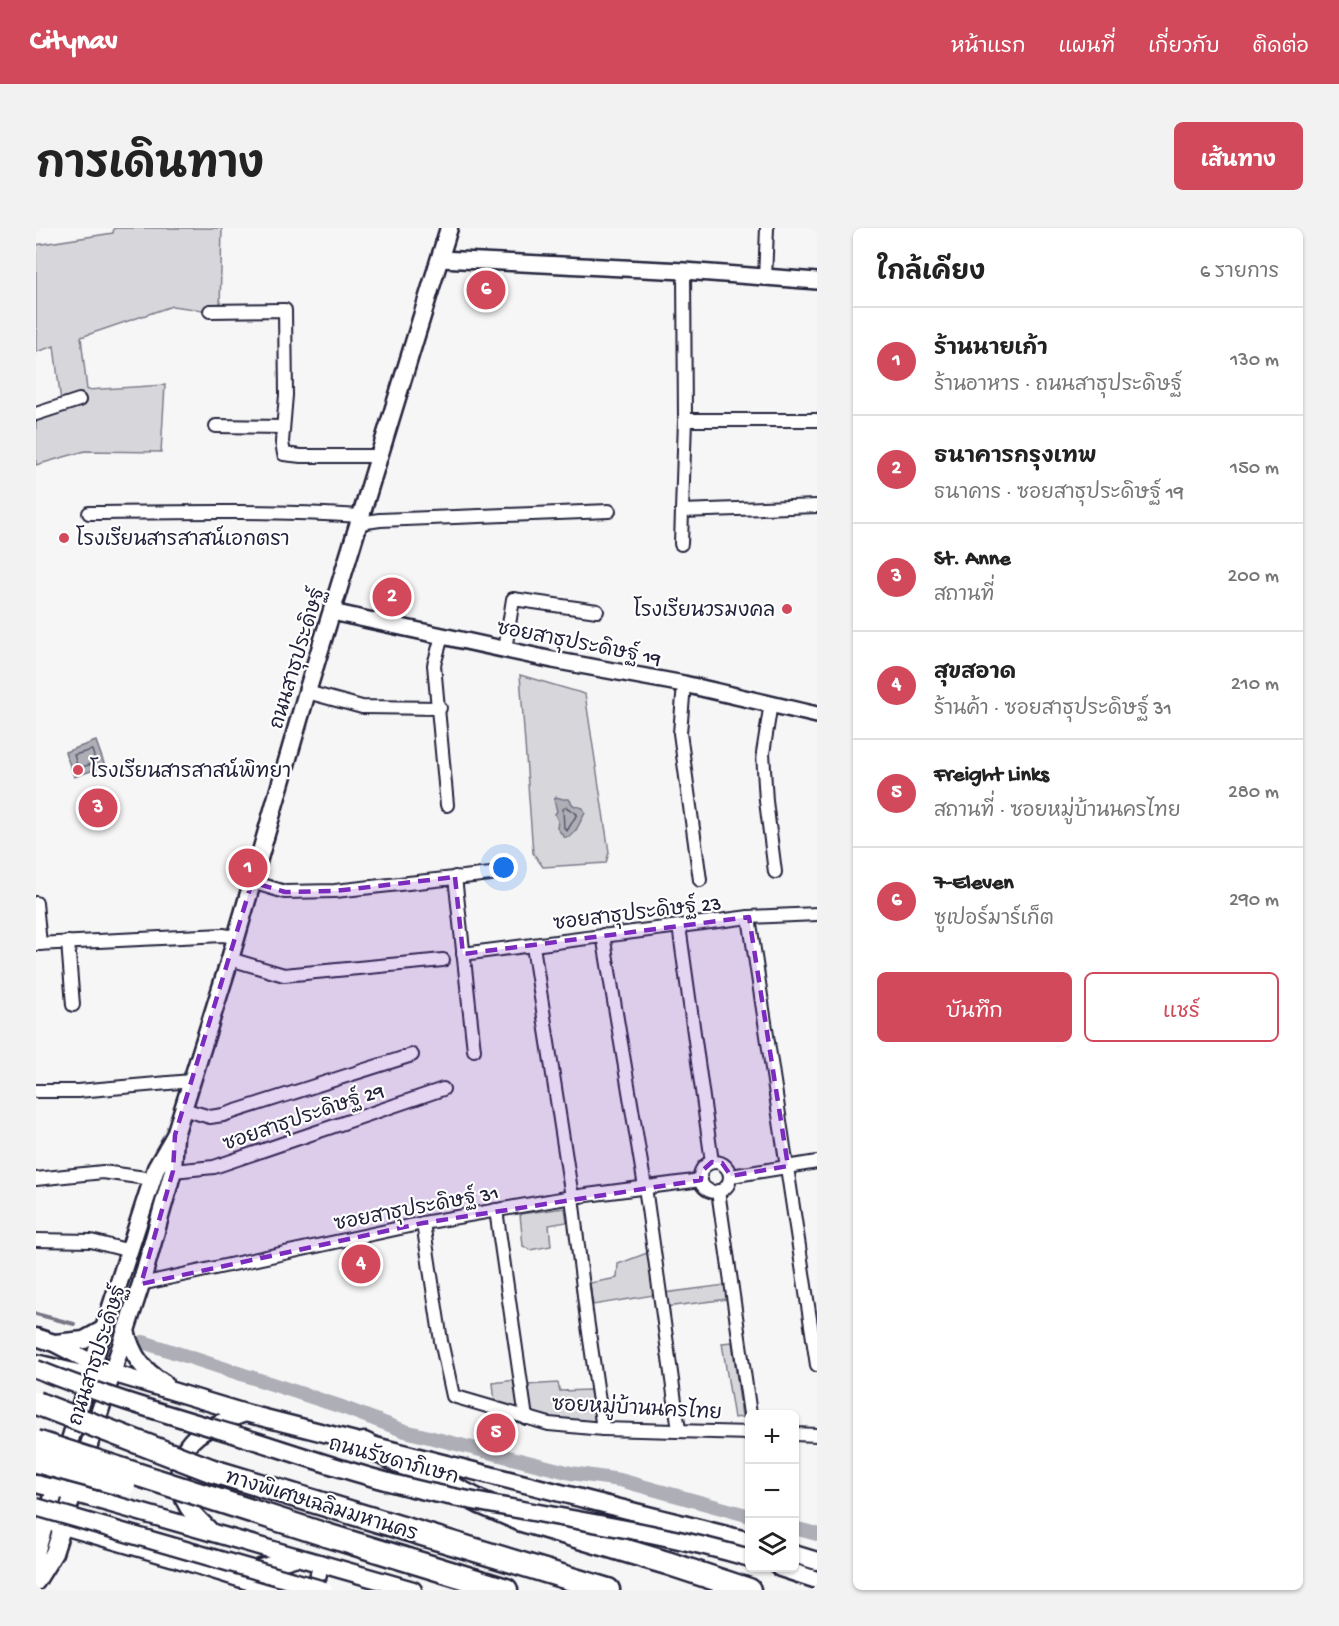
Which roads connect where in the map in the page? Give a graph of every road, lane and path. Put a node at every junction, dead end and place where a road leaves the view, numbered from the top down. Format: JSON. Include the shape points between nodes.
{"nodes":[{"id":1,"x":449,"y":228,"type":"edge"},
{"id":2,"x":767,"y":228,"type":"edge"},
{"id":3,"x":440,"y":259,"type":"junction"},
{"id":4,"x":684,"y":271,"type":"junction"},
{"id":5,"x":765,"y":279,"type":"junction"},
{"id":6,"x":817,"y":281,"type":"edge"},
{"id":7,"x":210,"y":311,"type":"dead end"},
{"id":8,"x":79,"y":400,"type":"dead end"},
{"id":9,"x":36,"y":414,"type":"edge"},
{"id":10,"x":685,"y":420,"type":"junction"},
{"id":11,"x":817,"y":420,"type":"edge"},
{"id":12,"x":216,"y":426,"type":"dead end"},
{"id":13,"x":283,"y":427,"type":"junction"},
{"id":14,"x":379,"y":456,"type":"junction"},
{"id":15,"x":817,"y":506,"type":"edge"},
{"id":16,"x":609,"y":511,"type":"dead end"},
{"id":17,"x":682,"y":511,"type":"junction"},
{"id":18,"x":90,"y":513,"type":"dead end"},
{"id":19,"x":360,"y":519,"type":"junction"},
{"id":20,"x":681,"y":544,"type":"dead end"},
{"id":21,"x":597,"y":611,"type":"dead end"},
{"id":22,"x":332,"y":612,"type":"junction"},
{"id":23,"x":442,"y":636,"type":"junction"},
{"id":24,"x":505,"y":650,"type":"junction"},
{"id":25,"x":684,"y":684,"type":"junction"},
{"id":26,"x":307,"y":692,"type":"junction"},
{"id":27,"x":771,"y":703,"type":"junction"},
{"id":28,"x":440,"y":708,"type":"junction"},
{"id":29,"x":817,"y":715,"type":"edge"},
{"id":30,"x":447,"y":805,"type":"dead end"},
{"id":31,"x":775,"y":872,"type":"dead end"},
{"id":32,"x":491,"y":874,"type":"dead end"},
{"id":33,"x":455,"y":877,"type":"junction"},
{"id":34,"x":700,"y":880,"type":"dead end"},
{"id":35,"x":252,"y":882,"type":"junction"},
{"id":36,"x":36,"y":903,"type":"edge"},
{"id":37,"x":817,"y":914,"type":"edge"},
{"id":38,"x":749,"y":917,"type":"junction"},
{"id":39,"x":679,"y":926,"type":"junction"},
{"id":40,"x":603,"y":935,"type":"junction"},
{"id":41,"x":236,"y":936,"type":"junction"},
{"id":42,"x":68,"y":942,"type":"junction"},
{"id":43,"x":38,"y":944,"type":"edge"},
{"id":44,"x":533,"y":946,"type":"junction"},
{"id":45,"x":463,"y":954,"type":"junction"},
{"id":46,"x":230,"y":959,"type":"junction"},
{"id":47,"x":443,"y":960,"type":"dead end"},
{"id":48,"x":73,"y":1005,"type":"dead end"},
{"id":49,"x":474,"y":1050,"type":"dead end"},
{"id":50,"x":412,"y":1055,"type":"dead end"},
{"id":51,"x":191,"y":1081,"type":"junction"},
{"id":52,"x":443,"y":1089,"type":"dead end"},
{"id":53,"x":36,"y":1091,"type":"edge"},
{"id":54,"x":183,"y":1109,"type":"junction"},
{"id":55,"x":175,"y":1135,"type":"junction"},
{"id":56,"x":712,"y":1162,"type":"junction"},
{"id":57,"x":817,"y":1162,"type":"edge"},
{"id":58,"x":788,"y":1166,"type":"junction"},
{"id":59,"x":173,"y":1171,"type":"junction"},
{"id":60,"x":730,"y":1176,"type":"junction"},
{"id":61,"x":36,"y":1179,"type":"edge"},
{"id":62,"x":152,"y":1179,"type":"junction"},
{"id":63,"x":701,"y":1180,"type":"junction"},
{"id":64,"x":645,"y":1187,"type":"junction"},
{"id":65,"x":718,"y":1191,"type":"junction"},
{"id":66,"x":572,"y":1197,"type":"junction"},
{"id":67,"x":496,"y":1210,"type":"junction"},
{"id":68,"x":423,"y":1223,"type":"junction"},
{"id":69,"x":36,"y":1240,"type":"edge"},
{"id":70,"x":130,"y":1251,"type":"junction"},
{"id":71,"x":141,"y":1284,"type":"junction"},
{"id":72,"x":104,"y":1329,"type":"junction"},
{"id":73,"x":126,"y":1330,"type":"junction"},
{"id":74,"x":36,"y":1337,"type":"edge"},
{"id":75,"x":54,"y":1343,"type":"junction"},
{"id":76,"x":36,"y":1363,"type":"edge"},
{"id":77,"x":817,"y":1365,"type":"edge"},
{"id":78,"x":36,"y":1369,"type":"edge"},
{"id":79,"x":91,"y":1370,"type":"junction"},
{"id":80,"x":112,"y":1373,"type":"junction"},
{"id":81,"x":36,"y":1387,"type":"edge"},
{"id":82,"x":180,"y":1392,"type":"junction"},
{"id":83,"x":36,"y":1403,"type":"edge"},
{"id":84,"x":749,"y":1410,"type":"edge"},
{"id":85,"x":245,"y":1413,"type":"junction"},
{"id":86,"x":36,"y":1414,"type":"edge"},
{"id":87,"x":526,"y":1418,"type":"junction"},
{"id":88,"x":603,"y":1429,"type":"junction"},
{"id":89,"x":679,"y":1430,"type":"junction"},
{"id":90,"x":745,"y":1433,"type":"edge"},
{"id":91,"x":799,"y":1434,"type":"edge"},
{"id":92,"x":817,"y":1435,"type":"edge"},
{"id":93,"x":36,"y":1442,"type":"edge"},
{"id":94,"x":364,"y":1444,"type":"junction"},
{"id":95,"x":36,"y":1461,"type":"edge"},
{"id":96,"x":213,"y":1471,"type":"junction"},
{"id":97,"x":36,"y":1484,"type":"edge"},
{"id":98,"x":56,"y":1489,"type":"junction"},
{"id":99,"x":73,"y":1493,"type":"junction"},
{"id":100,"x":39,"y":1515,"type":"edge"},
{"id":101,"x":62,"y":1525,"type":"junction"},
{"id":102,"x":212,"y":1532,"type":"junction"},
{"id":103,"x":87,"y":1533,"type":"junction"},
{"id":104,"x":326,"y":1535,"type":"junction"},
{"id":105,"x":745,"y":1540,"type":"edge"},
{"id":106,"x":54,"y":1552,"type":"junction"},
{"id":107,"x":36,"y":1553,"type":"edge"},
{"id":108,"x":799,"y":1555,"type":"edge"},
{"id":109,"x":298,"y":1557,"type":"junction"},
{"id":110,"x":745,"y":1557,"type":"edge"},
{"id":111,"x":817,"y":1561,"type":"edge"},
{"id":112,"x":321,"y":1563,"type":"junction"},
{"id":113,"x":792,"y":1572,"type":"edge"},
{"id":114,"x":36,"y":1574,"type":"edge"},
{"id":115,"x":234,"y":1576,"type":"junction"},
{"id":116,"x":817,"y":1580,"type":"edge"},
{"id":117,"x":36,"y":1582,"type":"edge"},
{"id":118,"x":277,"y":1590,"type":"edge"},
{"id":119,"x":315,"y":1590,"type":"edge"},
{"id":120,"x":324,"y":1590,"type":"edge"},
{"id":121,"x":413,"y":1590,"type":"edge"},
{"id":122,"x":506,"y":1590,"type":"edge"},
{"id":123,"x":608,"y":1590,"type":"edge"},
{"id":124,"x":749,"y":1590,"type":"edge"}],
"edges":[{"from":1,"to":3,"type":"main road","name":"ถนนสาธุประดิษฐ์"},
{"from":2,"to":5,"type":"street"},
{"from":3,"to":4,"type":"street"},
{"from":3,"to":14,"type":"main road","name":"ถนนสาธุประดิษฐ์"},
{"from":4,"to":5,"type":"street"},
{"from":4,"to":10,"type":"street"},
{"from":5,"to":6,"type":"street"},
{"from":7,"to":13,"type":"street","via":[[285,310]]},
{"from":8,"to":9,"type":"street"},
{"from":10,"to":11,"type":"street"},
{"from":10,"to":17,"type":"street"},
{"from":12,"to":13,"type":"street"},
{"from":13,"to":14,"type":"street","via":[[284,454]]},
{"from":14,"to":19,"type":"main road","name":"ถนนสาธุประดิษฐ์"},
{"from":15,"to":17,"type":"street"},
{"from":16,"to":19,"type":"street"},
{"from":17,"to":20,"type":"street"},
{"from":18,"to":19,"type":"street","via":[[331,513]]},
{"from":19,"to":22,"type":"main road","name":"ถนนสาธุประดิษฐ์"},
{"from":21,"to":24,"type":"street","via":[[513,599]]},
{"from":22,"to":23,"type":"street","name":"ซอยสาธุประดิษฐ์ 19"},
{"from":22,"to":26,"type":"main road","name":"ถนนสาธุประดิษฐ์"},
{"from":23,"to":24,"type":"street","name":"ซอยสาธุประดิษฐ์ 19"},
{"from":23,"to":28,"type":"street","via":[[434,665]]},
{"from":24,"to":25,"type":"street","name":"ซอยสาธุประดิษฐ์ 19"},
{"from":25,"to":27,"type":"street","name":"ซอยสาธุประดิษฐ์ 19"},
{"from":25,"to":34,"type":"street","via":[[680,733]]},
{"from":26,"to":28,"type":"street","via":[[362,707]]},
{"from":26,"to":35,"type":"main road","name":"ถนนสาธุประดิษฐ์"},
{"from":27,"to":29,"type":"street","name":"ซอยสาธุประดิษฐ์ 19"},
{"from":27,"to":31,"type":"street","via":[[763,753]]},
{"from":28,"to":30,"type":"street"},
{"from":32,"to":33,"type":"street"},
{"from":33,"to":35,"type":"street","via":[[335,891],[285,892]]},
{"from":33,"to":45,"type":"street"},
{"from":35,"to":41,"type":"main road","name":"ถนนสาธุประดิษฐ์"},
{"from":36,"to":43,"type":"street"},
{"from":37,"to":38,"type":"street","name":"ซอยสาธุประดิษฐ์ 23"},
{"from":38,"to":39,"type":"street","name":"ซอยสาธุประดิษฐ์ 23"},
{"from":38,"to":58,"type":"street"},
{"from":39,"to":40,"type":"street","name":"ซอยสาธุประดิษฐ์ 23"},
{"from":39,"to":56,"type":"street"},
{"from":40,"to":44,"type":"street","name":"ซอยสาธุประดิษฐ์ 23"},
{"from":40,"to":64,"type":"street"},
{"from":41,"to":42,"type":"street"},
{"from":41,"to":46,"type":"main road","name":"ถนนสาธุประดิษฐ์"},
{"from":42,"to":43,"type":"street"},
{"from":42,"to":48,"type":"street"},
{"from":44,"to":45,"type":"street","name":"ซอยสาธุประดิษฐ์ 23"},
{"from":44,"to":66,"type":"street"},
{"from":45,"to":49,"type":"street"},
{"from":46,"to":47,"type":"street","via":[[284,975]]},
{"from":46,"to":51,"type":"main road","name":"ถนนสาธุประดิษฐ์"},
{"from":50,"to":54,"type":"street","via":[[223,1115],[210,1117]]},
{"from":51,"to":53,"type":"street"},
{"from":51,"to":54,"type":"main road","name":"ถนนสาธุประดิษฐ์"},
{"from":52,"to":59,"type":"street","name":"ซอยสาธุประดิษฐ์ 29","via":[[214,1167]]},
{"from":54,"to":55,"type":"main road","name":"ถนนสาธุประดิษฐ์"},
{"from":55,"to":59,"type":"main road","name":"ถนนสาธุประดิษฐ์"},
{"from":55,"to":62,"type":"main road","name":"ถนนสาธุประดิษฐ์"},
{"from":56,"to":60,"type":"street","via":[[722,1163]]},
{"from":56,"to":63,"type":"street","via":[[704,1167]]},
{"from":57,"to":58,"type":"street"},
{"from":58,"to":60,"type":"street"},
{"from":58,"to":77,"type":"street"},
{"from":59,"to":71,"type":"main road","name":"ถนนสาธุประดิษฐ์"},
{"from":60,"to":65,"type":"street","via":[[728,1185]]},
{"from":61,"to":62,"type":"street","via":[[103,1172]]},
{"from":62,"to":70,"type":"main road","name":"ถนนสาธุประดิษฐ์"},
{"from":63,"to":64,"type":"street","name":"ซอยสาธุประดิษฐ์ 31"},
{"from":63,"to":65,"type":"street","via":[[706,1188]]},
{"from":64,"to":66,"type":"street","name":"ซอยสาธุประดิษฐ์ 31"},
{"from":64,"to":89,"type":"street"},
{"from":65,"to":84,"type":"street"},
{"from":66,"to":67,"type":"street","name":"ซอยสาธุประดิษฐ์ 31"},
{"from":66,"to":88,"type":"street"},
{"from":67,"to":68,"type":"street","name":"ซอยสาธุประดิษฐ์ 31"},
{"from":67,"to":87,"type":"street"},
{"from":68,"to":71,"type":"street","name":"ซอยสาธุประดิษฐ์ 31"},
{"from":68,"to":87,"type":"street","name":"ซอยหมู่บ้านนครไทย","via":[[453,1396]]},
{"from":69,"to":70,"type":"street","via":[[91,1241]]},
{"from":70,"to":72,"type":"main road","name":"ถนนสาธุประดิษฐ์"},
{"from":71,"to":73,"type":"main road","name":"ถนนสาธุประดิษฐ์"},
{"from":72,"to":75,"type":"main road","via":[[84,1340]]},
{"from":72,"to":79,"type":"main road","name":"ถนนสาธุประดิษฐ์"},
{"from":73,"to":80,"type":"main road","name":"ถนนสาธุประดิษฐ์"},
{"from":73,"to":82,"type":"main road","via":[[137,1360],[150,1374]]},
{"from":74,"to":75,"type":"main road","name":"ถนนรัชดาภิเษก"},
{"from":75,"to":79,"type":"main road","name":"ถนนรัชดาภิเษก"},
{"from":76,"to":79,"type":"main road","name":"ถนนรัชดาภิเษก"},
{"from":78,"to":110,"type":"main road","name":"ถนนรัชดาภิเษก","bridge":true,"via":[[185,1420],[382,1480],[468,1500],[662,1535]]},
{"from":79,"to":80,"type":"main road","name":"ถนนรัชดาภิเษก"},
{"from":79,"to":98,"type":"main road","name":"ถนนสาธุประดิษฐ์"},
{"from":80,"to":82,"type":"main road","name":"ถนนรัชดาภิเษก"},
{"from":80,"to":99,"type":"main road","name":"ถนนสาธุประดิษฐ์"},
{"from":81,"to":86,"type":"main road"},
{"from":82,"to":85,"type":"main road","name":"ถนนรัชดาภิเษก"},
{"from":83,"to":96,"type":"highway","bridge":true},
{"from":85,"to":94,"type":"main road","name":"ถนนรัชดาภิเษก"},
{"from":85,"to":102,"type":"main road","via":[[196,1436],[181,1461],[182,1493],[189,1508]]},
{"from":86,"to":96,"type":"highway","name":"ทางพิเศษเฉลิมมหานคร","bridge":true},
{"from":87,"to":88,"type":"street","name":"ซอยหมู่บ้านนครไทย"},
{"from":88,"to":89,"type":"street","name":"ซอยหมู่บ้านนครไทย"},
{"from":89,"to":90,"type":"street","name":"ซอยหมู่บ้านนครไทย"},
{"from":91,"to":92,"type":"street"},
{"from":93,"to":104,"type":"highway","name":"ทางพิเศษเฉลิมมหานคร","bridge":true},
{"from":94,"to":105,"type":"main road","name":"ถนนรัชดาภิเษก"},
{"from":94,"to":124,"type":"highway","via":[[522,1520]]},
{"from":95,"to":104,"type":"highway","bridge":true},
{"from":96,"to":123,"type":"highway","name":"ทางพิเศษเฉลิมมหานคร"},
{"from":97,"to":98,"type":"main road"},
{"from":98,"to":99,"type":"main road"},
{"from":98,"to":100,"type":"main road","name":"ถนนสาธุประดิษฐ์"},
{"from":99,"to":101,"type":"main road","name":"ถนนสาธุประดิษฐ์"},
{"from":99,"to":102,"type":"main road"},
{"from":100,"to":101,"type":"main road"},
{"from":100,"to":107,"type":"main road","name":"ถนนสาธุประดิษฐ์"},
{"from":100,"to":120,"type":"main road","bridge":true},
{"from":101,"to":103,"type":"main road"},
{"from":101,"to":106,"type":"main road","name":"ถนนสาธุประดิษฐ์"},
{"from":102,"to":109,"type":"main road"},
{"from":103,"to":106,"type":"main road","via":[[69,1538]]},
{"from":103,"to":115,"type":"main road"},
{"from":104,"to":122,"type":"highway","name":"ทางพิเศษเฉลิมมหานคร"},
{"from":106,"to":117,"type":"main road","name":"ถนนสาธุประดิษฐ์"},
{"from":107,"to":114,"type":"main road","name":"ถนนสาธุประดิษฐ์"},
{"from":108,"to":111,"type":"main road"},
{"from":109,"to":112,"type":"main road"},
{"from":109,"to":115,"type":"main road"},
{"from":112,"to":119,"type":"street"},
{"from":112,"to":121,"type":"main road"},
{"from":113,"to":116,"type":"main road"},
{"from":115,"to":118,"type":"main road"}]}
